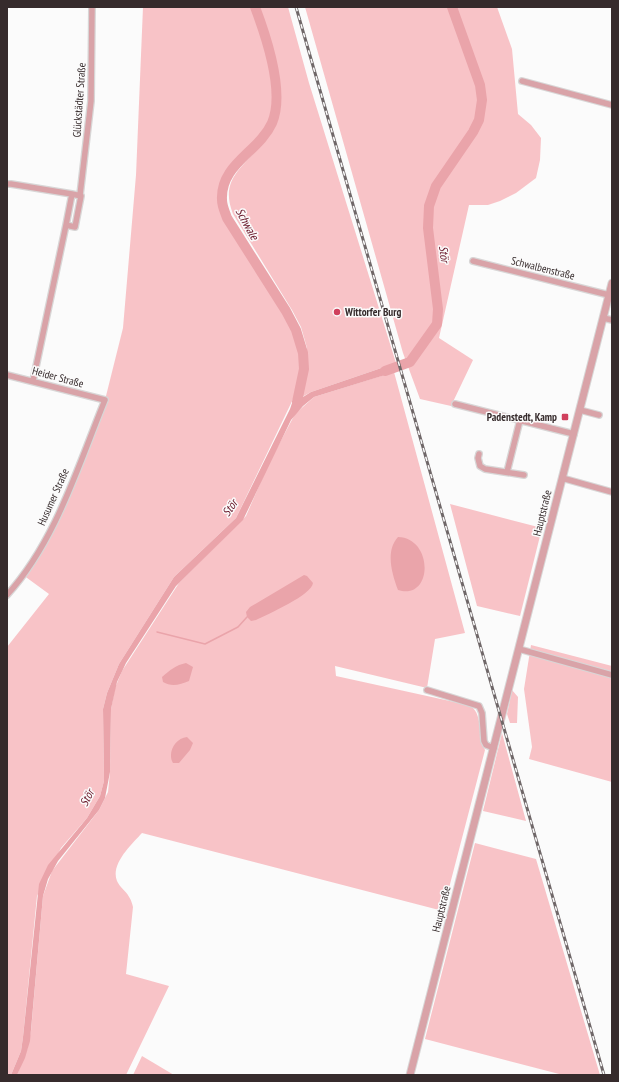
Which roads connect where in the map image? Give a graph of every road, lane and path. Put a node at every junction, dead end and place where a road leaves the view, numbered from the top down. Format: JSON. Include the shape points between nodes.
{"nodes":[{"id":1,"x":92,"y":7,"type":"edge"},
{"id":2,"x":522,"y":82,"type":"dead end"},
{"id":3,"x":612,"y":105,"type":"edge"},
{"id":4,"x":7,"y":184,"type":"edge"},
{"id":5,"x":72,"y":194,"type":"junction"},
{"id":6,"x":80,"y":195,"type":"junction"},
{"id":7,"x":66,"y":225,"type":"junction"},
{"id":8,"x":473,"y":261,"type":"dead end"},
{"id":9,"x":612,"y":283,"type":"edge"},
{"id":10,"x":609,"y":295,"type":"junction"},
{"id":11,"x":603,"y":318,"type":"junction"},
{"id":12,"x":612,"y":320,"type":"edge"},
{"id":13,"x":7,"y":375,"type":"edge"},
{"id":14,"x":33,"y":381,"type":"junction"},
{"id":15,"x":105,"y":400,"type":"joint"},
{"id":16,"x":455,"y":404,"type":"dead end"},
{"id":17,"x":580,"y":410,"type":"junction"},
{"id":18,"x":599,"y":415,"type":"dead end"},
{"id":19,"x":520,"y":420,"type":"junction"},
{"id":20,"x":574,"y":434,"type":"junction"},
{"id":21,"x":479,"y":454,"type":"dead end"},
{"id":22,"x":506,"y":472,"type":"junction"},
{"id":23,"x":524,"y":475,"type":"dead end"},
{"id":24,"x":562,"y":478,"type":"junction"},
{"id":25,"x":612,"y":492,"type":"edge"},
{"id":26,"x":7,"y":595,"type":"edge"},
{"id":27,"x":519,"y":649,"type":"junction"},
{"id":28,"x":612,"y":675,"type":"edge"},
{"id":29,"x":427,"y":690,"type":"dead end"},
{"id":30,"x":494,"y":748,"type":"junction"},
{"id":31,"x":410,"y":1075,"type":"edge"}],
"edges":[{"from":1,"to":6,"type":"street","name":"Glückstädter Straße","via":[[91,101]]},
{"from":2,"to":3,"type":"street"},
{"from":4,"to":5,"type":"street"},
{"from":5,"to":6,"type":"street"},
{"from":5,"to":7,"type":"street"},
{"from":6,"to":7,"type":"street","name":"Glückstädter Straße","via":[[82,196],[75,227]]},
{"from":7,"to":14,"type":"street"},
{"from":8,"to":10,"type":"street","name":"Schwalbenstraße"},
{"from":9,"to":10,"type":"street","name":"Hauptstraße"},
{"from":10,"to":11,"type":"street","name":"Hauptstraße"},
{"from":11,"to":12,"type":"street"},
{"from":11,"to":17,"type":"street","name":"Hauptstraße"},
{"from":13,"to":14,"type":"street","name":"Heider Straße"},
{"from":14,"to":15,"type":"street","name":"Heider Straße"},
{"from":15,"to":26,"type":"street","name":"Husumer Straße","via":[[60,510],[39,550]]},
{"from":16,"to":19,"type":"street"},
{"from":17,"to":18,"type":"street"},
{"from":17,"to":20,"type":"street","name":"Hauptstraße"},
{"from":19,"to":20,"type":"street"},
{"from":19,"to":22,"type":"street"},
{"from":20,"to":24,"type":"street","name":"Hauptstraße"},
{"from":21,"to":22,"type":"street","via":[[480,466]]},
{"from":22,"to":23,"type":"street"},
{"from":24,"to":25,"type":"street"},
{"from":24,"to":27,"type":"street","name":"Hauptstraße"},
{"from":27,"to":28,"type":"street"},
{"from":27,"to":30,"type":"street","name":"Hauptstraße"},
{"from":29,"to":30,"type":"street","via":[[479,706],[484,741],[486,745]]},
{"from":30,"to":31,"type":"street","name":"Hauptstraße"}]}
